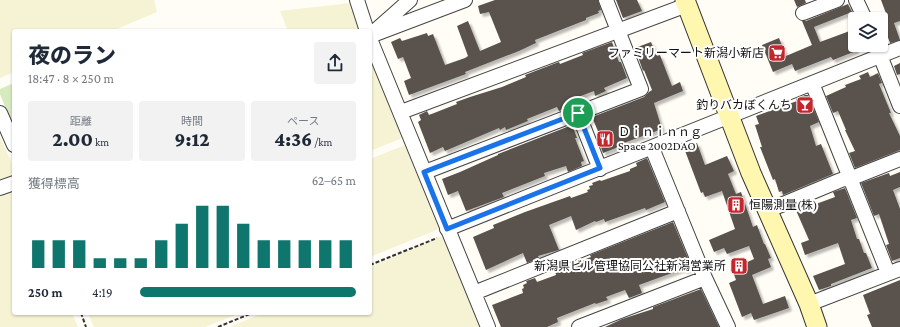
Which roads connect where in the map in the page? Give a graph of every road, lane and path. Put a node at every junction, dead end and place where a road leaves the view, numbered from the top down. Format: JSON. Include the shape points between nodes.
{"nodes":[{"id":1,"x":358,"y":0,"type":"edge"},
{"id":2,"x":410,"y":0,"type":"edge"},
{"id":3,"x":465,"y":0,"type":"edge"},
{"id":4,"x":606,"y":0,"type":"edge"},
{"id":5,"x":837,"y":0,"type":"edge"},
{"id":6,"x":856,"y":0,"type":"edge"},
{"id":7,"x":686,"y":2,"type":"edge"},
{"id":8,"x":862,"y":12,"type":"edge"},
{"id":9,"x":803,"y":13,"type":"dead end"},
{"id":10,"x":366,"y":29,"type":"edge"},
{"id":11,"x":619,"y":30,"type":"junction"},
{"id":12,"x":372,"y":34,"type":"edge"},
{"id":13,"x":372,"y":35,"type":"edge"},
{"id":14,"x":372,"y":44,"type":"edge"},
{"id":15,"x":900,"y":48,"type":"edge"},
{"id":16,"x":888,"y":49,"type":"edge"},
{"id":17,"x":874,"y":52,"type":"edge"},
{"id":18,"x":879,"y":52,"type":"edge"},
{"id":19,"x":812,"y":83,"type":"junction"},
{"id":20,"x":900,"y":106,"type":"edge"},
{"id":21,"x":401,"y":112,"type":"junction"},
{"id":22,"x":0,"y":113,"type":"edge"},
{"id":23,"x":578,"y":113,"type":"junction"},
{"id":24,"x":730,"y":115,"type":"junction"},
{"id":25,"x":12,"y":140,"type":"edge"},
{"id":26,"x":652,"y":148,"type":"junction"},
{"id":27,"x":900,"y":158,"type":"edge"},
{"id":28,"x":600,"y":168,"type":"junction"},
{"id":29,"x":424,"y":172,"type":"junction"},
{"id":30,"x":849,"y":178,"type":"junction"},
{"id":31,"x":12,"y":184,"type":"edge"},
{"id":32,"x":0,"y":188,"type":"edge"},
{"id":33,"x":769,"y":210,"type":"junction"},
{"id":34,"x":678,"y":212,"type":"junction"},
{"id":35,"x":447,"y":229,"type":"junction"},
{"id":36,"x":372,"y":264,"type":"edge"},
{"id":37,"x":894,"y":271,"type":"edge"},
{"id":38,"x":706,"y":278,"type":"junction"},
{"id":39,"x":474,"y":293,"type":"junction"},
{"id":40,"x":810,"y":304,"type":"junction"},
{"id":41,"x":82,"y":315,"type":"edge"},
{"id":42,"x":247,"y":315,"type":"edge"},
{"id":43,"x":814,"y":326,"type":"edge"},
{"id":44,"x":86,"y":327,"type":"edge"},
{"id":45,"x":218,"y":327,"type":"edge"},
{"id":46,"x":488,"y":327,"type":"edge"},
{"id":47,"x":579,"y":327,"type":"edge"},
{"id":48,"x":728,"y":327,"type":"edge"}],
"edges":[{"from":1,"to":10,"type":"street"},
{"from":2,"to":12,"type":"street"},
{"from":3,"to":13,"type":"street"},
{"from":4,"to":11,"type":"street"},
{"from":5,"to":9,"type":"street"},
{"from":6,"to":8,"type":"street"},
{"from":7,"to":11,"type":"street"},
{"from":7,"to":24,"type":"street"},
{"from":11,"to":21,"type":"street"},
{"from":11,"to":23,"type":"street","via":[[641,89]]},
{"from":14,"to":21,"type":"street"},
{"from":15,"to":16,"type":"street"},
{"from":17,"to":19,"type":"street"},
{"from":18,"to":20,"type":"street"},
{"from":19,"to":24,"type":"street"},
{"from":19,"to":30,"type":"street"},
{"from":21,"to":29,"type":"street"},
{"from":22,"to":25,"type":"street"},
{"from":23,"to":28,"type":"street"},
{"from":23,"to":29,"type":"street"},
{"from":24,"to":26,"type":"street"},
{"from":24,"to":33,"type":"street","via":[[751,173]]},
{"from":26,"to":28,"type":"street"},
{"from":26,"to":34,"type":"street"},
{"from":27,"to":30,"type":"street"},
{"from":28,"to":35,"type":"street"},
{"from":29,"to":35,"type":"street"},
{"from":30,"to":33,"type":"street"},
{"from":30,"to":37,"type":"street"},
{"from":31,"to":32,"type":"street"},
{"from":33,"to":40,"type":"street"},
{"from":34,"to":38,"type":"street"},
{"from":34,"to":39,"type":"street"},
{"from":35,"to":36,"type":"path","via":[[447,234]]},
{"from":35,"to":39,"type":"street"},
{"from":37,"to":40,"type":"street"},
{"from":38,"to":47,"type":"street"},
{"from":38,"to":48,"type":"street"},
{"from":39,"to":46,"type":"street"},
{"from":40,"to":43,"type":"street"},
{"from":41,"to":44,"type":"path"},
{"from":42,"to":45,"type":"path"}]}
